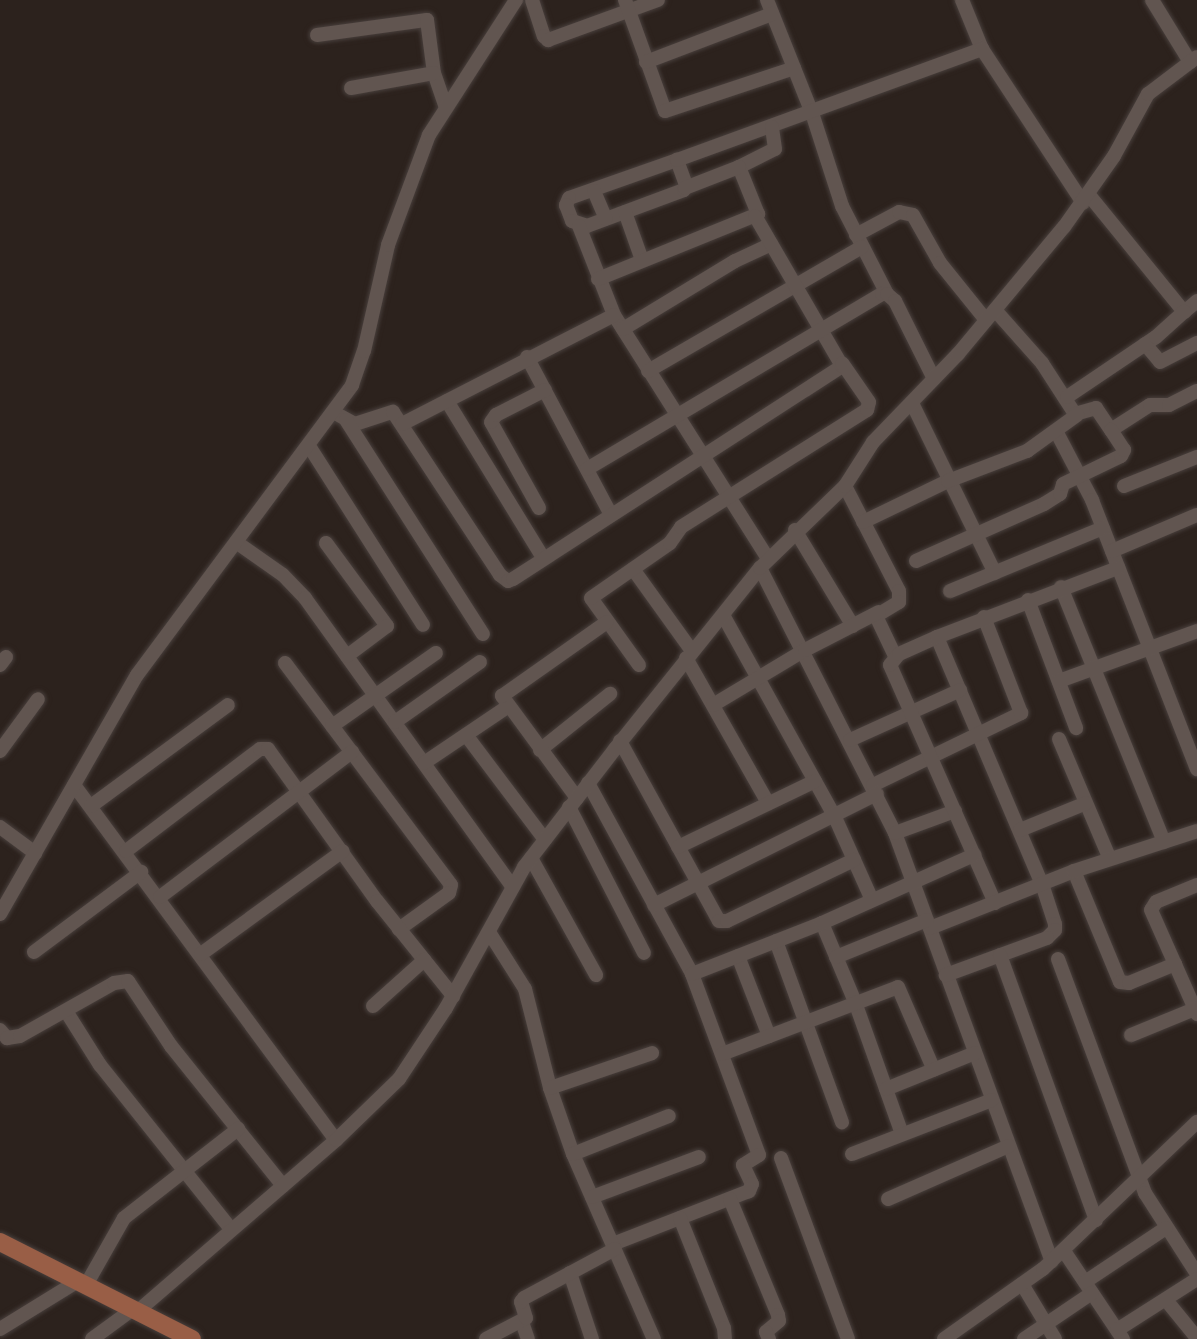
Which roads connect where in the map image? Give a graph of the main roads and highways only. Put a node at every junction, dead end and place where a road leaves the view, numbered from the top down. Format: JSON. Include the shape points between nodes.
{"nodes":[{"id":1,"x":0,"y":1242,"type":"edge"},
{"id":2,"x":192,"y":1339,"type":"edge"}],
"edges":[{"from":1,"to":2,"type":"main road"}]}
